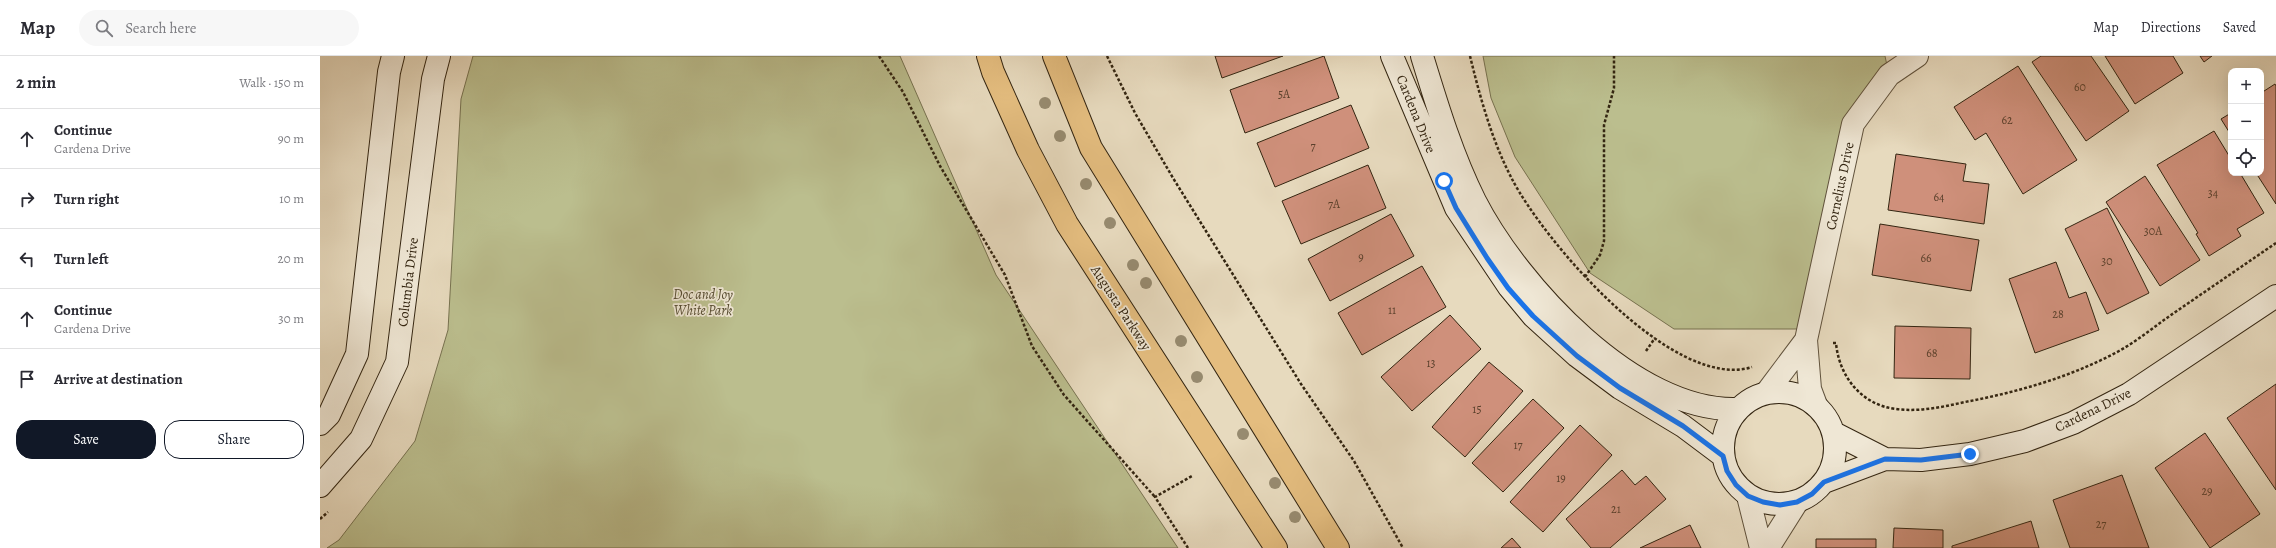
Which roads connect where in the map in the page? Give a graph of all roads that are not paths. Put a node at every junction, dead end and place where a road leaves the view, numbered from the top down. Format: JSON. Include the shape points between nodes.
{"nodes":[{"id":1,"x":392,"y":56,"type":"edge"},
{"id":2,"x":439,"y":56,"type":"edge"},
{"id":3,"x":988,"y":56,"type":"edge"},
{"id":4,"x":1054,"y":56,"type":"edge"},
{"id":5,"x":1392,"y":56,"type":"edge"},
{"id":6,"x":1422,"y":56,"type":"edge"},
{"id":7,"x":1917,"y":56,"type":"edge"},
{"id":8,"x":1887,"y":66,"type":"edge"},
{"id":9,"x":2276,"y":296,"type":"edge"},
{"id":10,"x":1806,"y":340,"type":"junction"},
{"id":11,"x":1767,"y":392,"type":"junction"},
{"id":12,"x":1816,"y":405,"type":"junction"},
{"id":13,"x":1738,"y":409,"type":"junction"},
{"id":14,"x":320,"y":424,"type":"edge"},
{"id":15,"x":1834,"y":433,"type":"junction"},
{"id":16,"x":1723,"y":456,"type":"junction"},
{"id":17,"x":1885,"y":459,"type":"junction"},
{"id":18,"x":1824,"y":482,"type":"junction"},
{"id":19,"x":320,"y":486,"type":"edge"},
{"id":20,"x":1748,"y":496,"type":"junction"},
{"id":21,"x":1797,"y":502,"type":"junction"},
{"id":22,"x":1276,"y":548,"type":"edge"},
{"id":23,"x":1338,"y":548,"type":"edge"},
{"id":24,"x":1761,"y":548,"type":"edge"},
{"id":25,"x":1768,"y":548,"type":"edge"}],
"edges":[{"from":1,"to":14,"type":"street","via":[[357,354],[329,415]]},
{"from":2,"to":19,"type":"street","name":"Columbia Drive","via":[[433,79],[397,362],[361,439]]},
{"from":3,"to":22,"type":"main road","name":"Augusta Parkway","via":[[1028,150],[1067,224]]},
{"from":4,"to":23,"type":"main road","via":[[1091,148]]},
{"from":5,"to":16,"type":"street","name":"Cardena Drive","via":[[1456,208],[1508,288],[1533,316],[1577,356],[1620,388],[1683,426]]},
{"from":6,"to":13,"type":"street","name":"Cardena Drive","via":[[1451,145],[1476,202],[1512,259],[1542,297],[1567,322],[1630,374],[1674,397],[1703,406]]},
{"from":7,"to":8,"type":"street","name":"Cornelius Drive"},
{"from":8,"to":10,"type":"street","name":"Cornelius Drive","via":[[1853,124]]},
{"from":9,"to":17,"type":"street","name":"Cardena Drive","via":[[2129,394],[2073,423],[2025,441],[1970,454],[1921,460]]},
{"from":10,"to":11,"type":"street","name":"Cornelius Drive"},
{"from":10,"to":12,"type":"street","name":"Cornelius Drive","via":[[1810,389]]},
{"from":11,"to":12,"type":"street","via":[[1785,391],[1801,396]]},
{"from":11,"to":13,"type":"street","via":[[1751,399]]},
{"from":12,"to":15,"type":"street","via":[[1827,418]]},
{"from":13,"to":16,"type":"street","via":[[1728,424],[1723,439]]},
{"from":15,"to":17,"type":"street","name":"Cardena Drive"},
{"from":15,"to":18,"type":"street","via":[[1836,450],[1832,467]]},
{"from":16,"to":20,"type":"street","via":[[1727,471],[1736,485]]},
{"from":17,"to":18,"type":"street","name":"Cardena Drive"},
{"from":18,"to":21,"type":"street","via":[[1812,494]]},
{"from":20,"to":21,"type":"street","via":[[1780,505]]},
{"from":20,"to":24,"type":"street"},
{"from":21,"to":25,"type":"street"}]}
